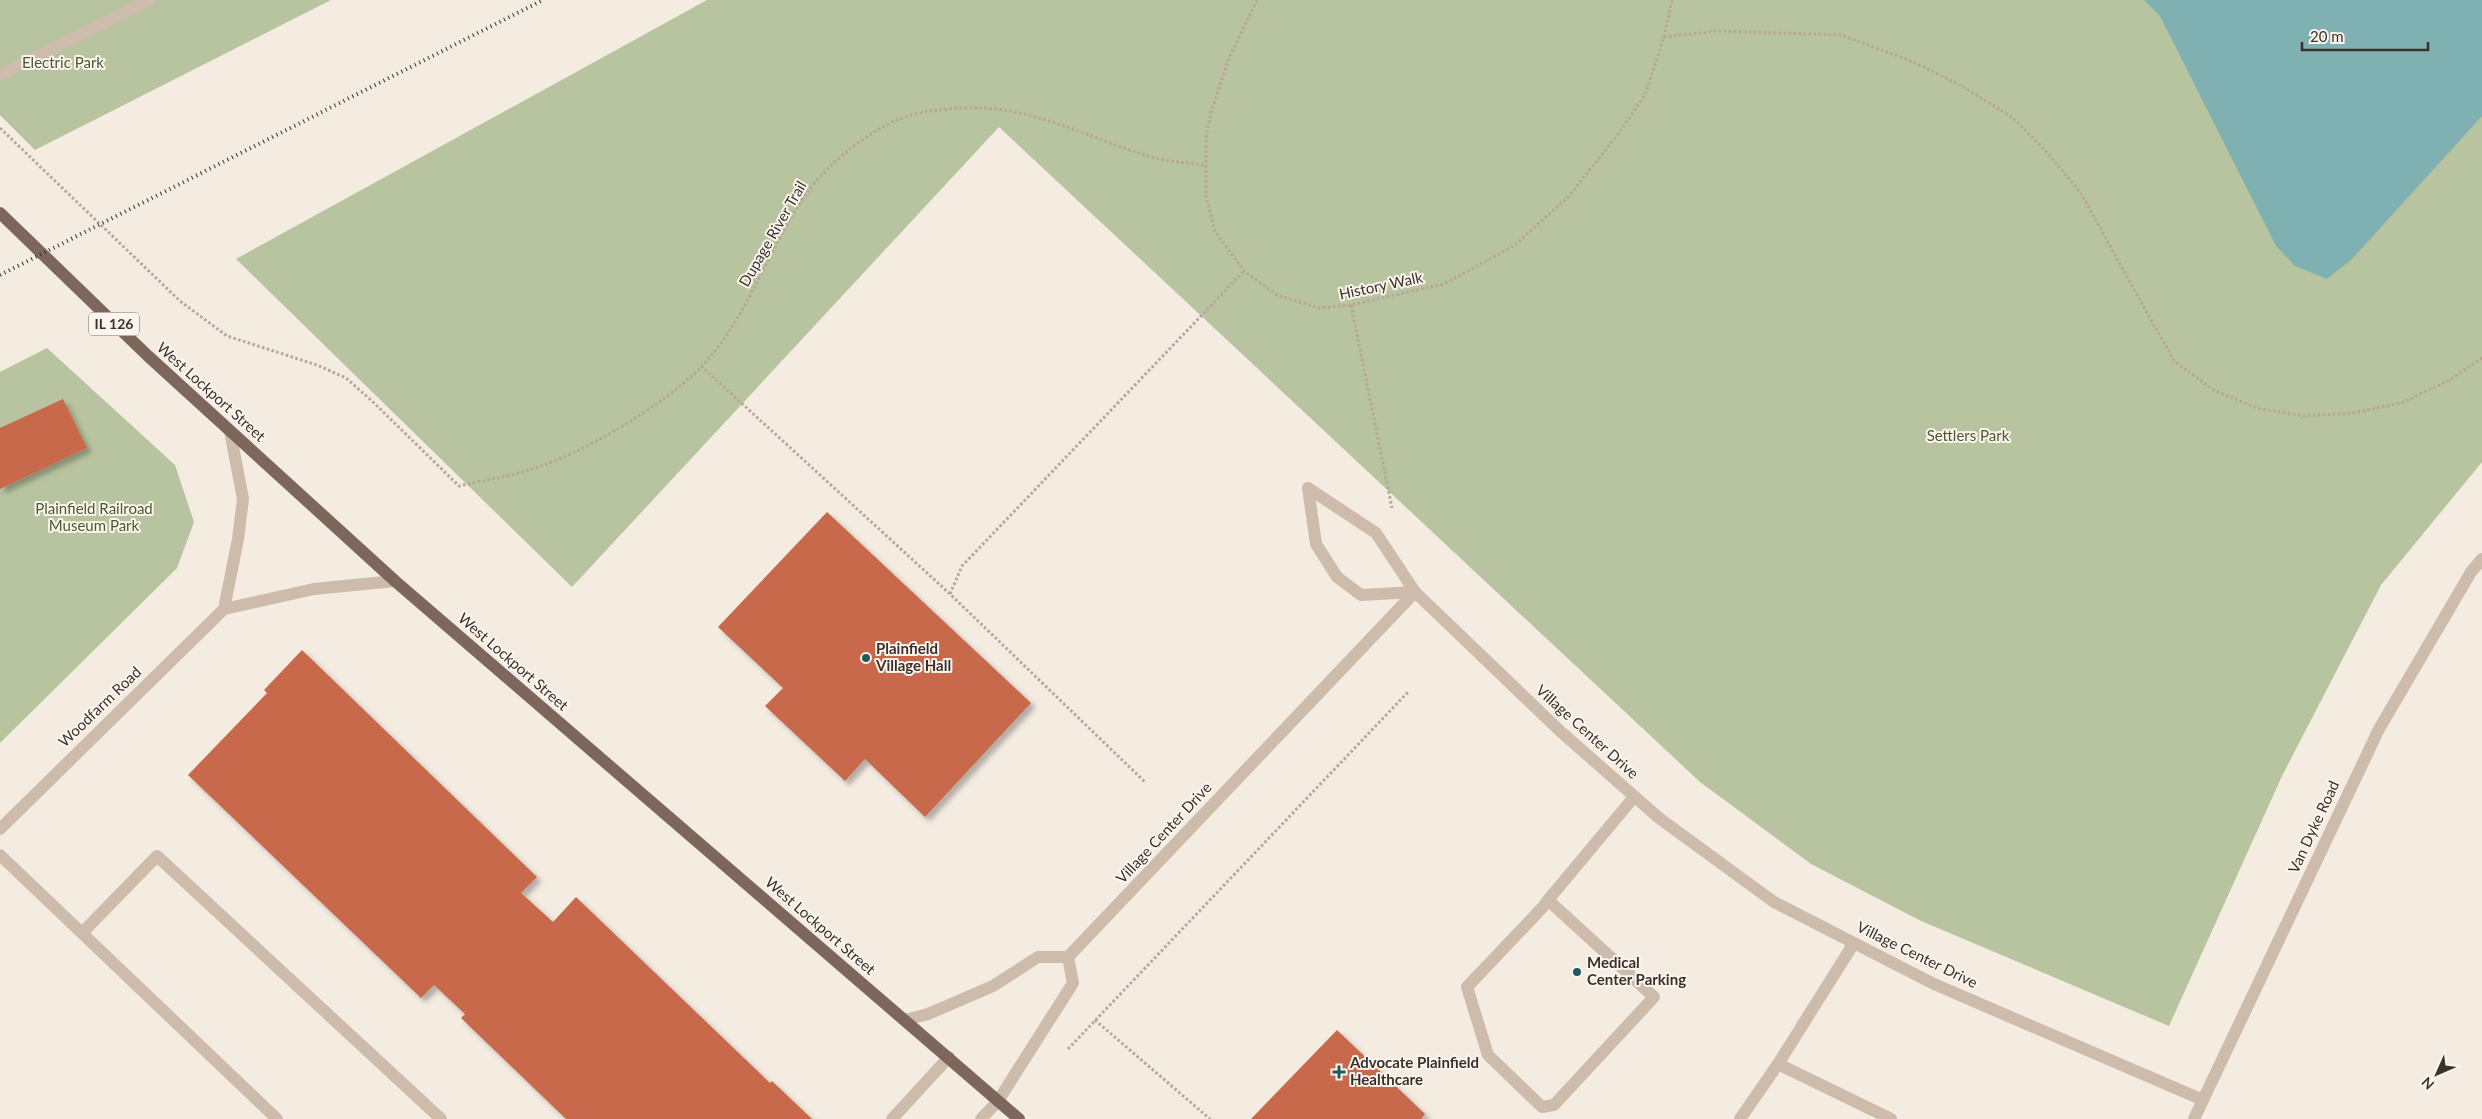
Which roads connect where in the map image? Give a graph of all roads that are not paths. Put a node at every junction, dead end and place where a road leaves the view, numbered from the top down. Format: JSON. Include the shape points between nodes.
{"nodes":[{"id":1,"x":149,"y":0,"type":"edge"},
{"id":2,"x":0,"y":76,"type":"edge"},
{"id":3,"x":0,"y":213,"type":"edge"},
{"id":4,"x":230,"y":432,"type":"junction"},
{"id":5,"x":2482,"y":559,"type":"edge"},
{"id":6,"x":395,"y":581,"type":"junction"},
{"id":7,"x":1415,"y":592,"type":"junction"},
{"id":8,"x":224,"y":609,"type":"junction"},
{"id":9,"x":1634,"y":796,"type":"junction"},
{"id":10,"x":0,"y":830,"type":"edge"},
{"id":11,"x":0,"y":855,"type":"edge"},
{"id":12,"x":1548,"y":900,"type":"junction"},
{"id":13,"x":83,"y":932,"type":"junction"},
{"id":14,"x":1854,"y":943,"type":"junction"},
{"id":15,"x":1068,"y":957,"type":"junction"},
{"id":16,"x":905,"y":1020,"type":"junction"},
{"id":17,"x":948,"y":1058,"type":"junction"},
{"id":18,"x":1778,"y":1064,"type":"junction"},
{"id":19,"x":2203,"y":1100,"type":"junction"},
{"id":20,"x":998,"y":1101,"type":"junction"},
{"id":21,"x":277,"y":1119,"type":"edge"},
{"id":22,"x":442,"y":1119,"type":"edge"},
{"id":23,"x":892,"y":1119,"type":"edge"},
{"id":24,"x":981,"y":1119,"type":"edge"},
{"id":25,"x":1019,"y":1119,"type":"edge"},
{"id":26,"x":1740,"y":1119,"type":"edge"},
{"id":27,"x":1891,"y":1119,"type":"edge"},
{"id":28,"x":2194,"y":1119,"type":"edge"}],
"edges":[{"from":1,"to":2,"type":"street"},
{"from":3,"to":4,"type":"main road","name":"West Lockport Street","number":"IL 126"},
{"from":4,"to":6,"type":"main road","name":"West Lockport Street"},
{"from":4,"to":8,"type":"street","via":[[243,499]]},
{"from":5,"to":19,"type":"street","name":"Van Dyke Road","via":[[2471,572],[2379,729]]},
{"from":6,"to":8,"type":"street","via":[[314,589]]},
{"from":6,"to":16,"type":"main road","name":"West Lockport Street"},
{"from":7,"to":7,"type":"street","via":[[1376,533],[1308,488],[1316,544],[1337,577],[1361,595]]},
{"from":7,"to":9,"type":"street","name":"Village Center Drive","via":[[1560,731]]},
{"from":7,"to":15,"type":"street","name":"Village Center Drive"},
{"from":8,"to":10,"type":"street","name":"Woodfarm Road"},
{"from":9,"to":12,"type":"street"},
{"from":9,"to":14,"type":"street","name":"Village Center Drive","via":[[1774,902]]},
{"from":11,"to":13,"type":"street"},
{"from":12,"to":12,"type":"street","via":[[1467,987],[1488,1055],[1542,1107],[1554,1104],[1654,997]]},
{"from":13,"to":21,"type":"street"},
{"from":13,"to":22,"type":"street","via":[[157,856]]},
{"from":14,"to":18,"type":"street"},
{"from":14,"to":19,"type":"street","name":"Village Center Drive","via":[[1934,984]]},
{"from":15,"to":16,"type":"street","via":[[1038,957],[993,986],[928,1014]]},
{"from":15,"to":20,"type":"street","via":[[1073,982]]},
{"from":16,"to":17,"type":"main road","name":"West Lockport Street"},
{"from":17,"to":20,"type":"main road","name":"West Lockport Street"},
{"from":17,"to":23,"type":"street"},
{"from":18,"to":26,"type":"street"},
{"from":18,"to":27,"type":"street"},
{"from":19,"to":28,"type":"street","name":"Van Dyke Road"},
{"from":20,"to":24,"type":"street"},
{"from":20,"to":25,"type":"main road","name":"West Lockport Street"}]}
